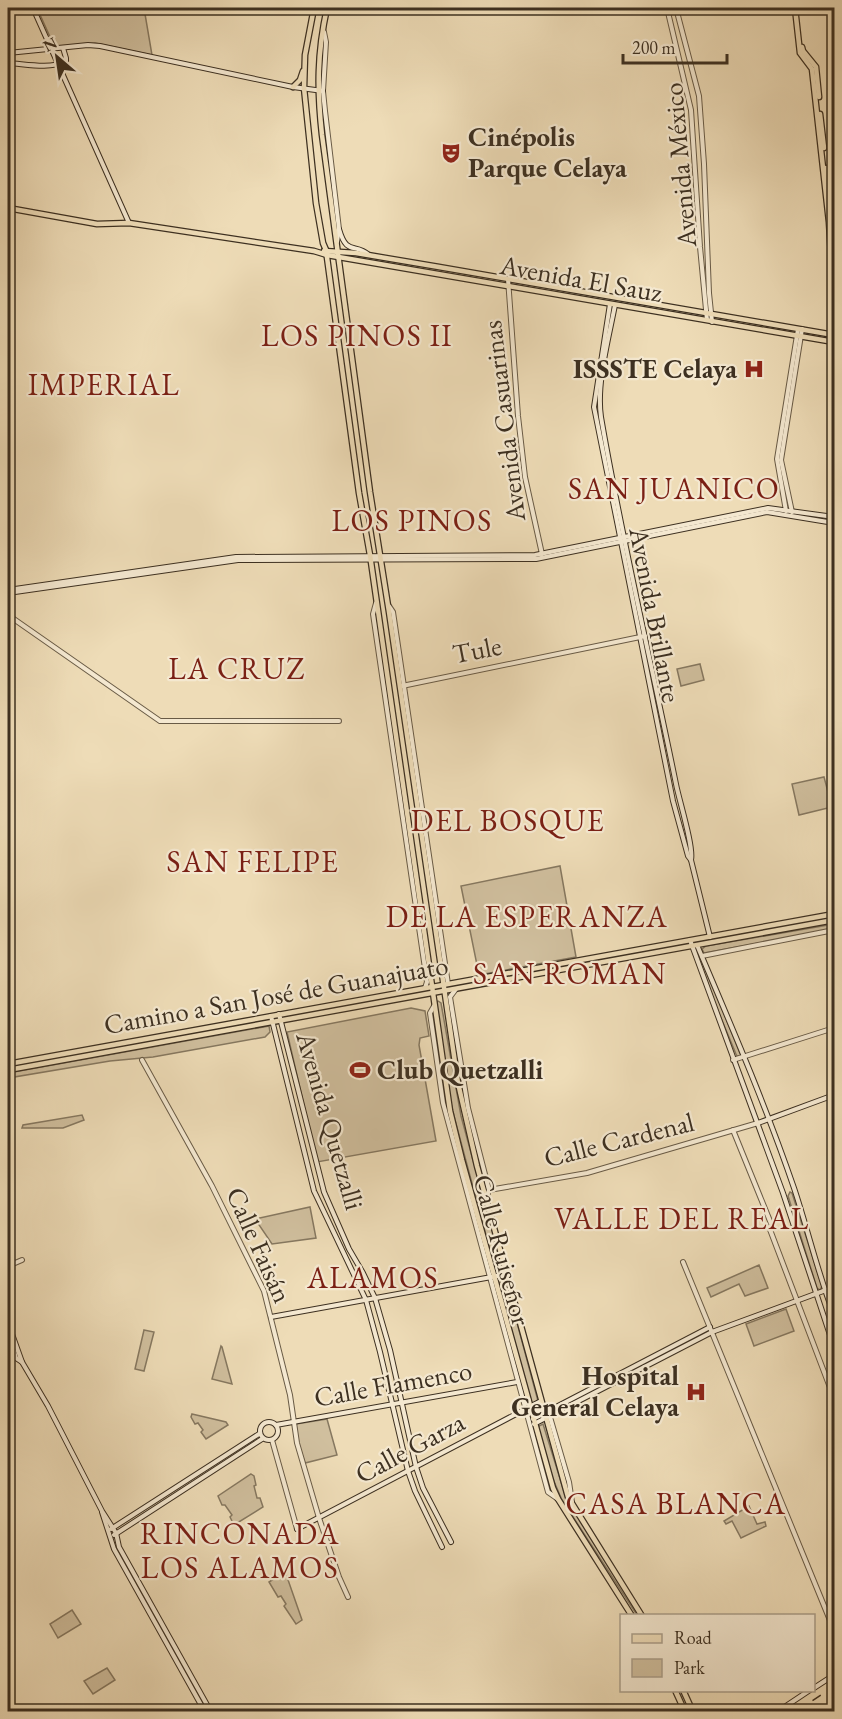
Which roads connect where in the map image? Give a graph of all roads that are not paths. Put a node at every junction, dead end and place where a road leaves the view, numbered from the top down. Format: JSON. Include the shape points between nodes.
{"nodes":[{"id":1,"x":33,"y":8,"type":"edge"},
{"id":2,"x":314,"y":8,"type":"edge"},
{"id":3,"x":327,"y":8,"type":"edge"},
{"id":4,"x":667,"y":8,"type":"edge"},
{"id":5,"x":676,"y":8,"type":"edge"},
{"id":6,"x":796,"y":8,"type":"edge"},
{"id":7,"x":63,"y":48,"type":"junction"},
{"id":8,"x":52,"y":50,"type":"junction"},
{"id":9,"x":8,"y":54,"type":"edge"},
{"id":10,"x":8,"y":63,"type":"edge"},
{"id":11,"x":59,"y":65,"type":"junction"},
{"id":12,"x":304,"y":68,"type":"junction"},
{"id":13,"x":293,"y":87,"type":"junction"},
{"id":14,"x":304,"y":88,"type":"junction"},
{"id":15,"x":320,"y":91,"type":"junction"},
{"id":16,"x":700,"y":109,"type":"junction"},
{"id":17,"x":691,"y":110,"type":"junction"},
{"id":18,"x":834,"y":172,"type":"edge"},
{"id":19,"x":825,"y":177,"type":"junction"},
{"id":20,"x":8,"y":208,"type":"edge"},
{"id":21,"x":129,"y":223,"type":"junction"},
{"id":22,"x":339,"y":229,"type":"junction"},
{"id":23,"x":323,"y":243,"type":"junction"},
{"id":24,"x":314,"y":251,"type":"junction"},
{"id":25,"x":336,"y":251,"type":"junction"},
{"id":26,"x":325,"y":252,"type":"junction"},
{"id":27,"x":370,"y":256,"type":"junction"},
{"id":28,"x":387,"y":258,"type":"junction"},
{"id":29,"x":834,"y":264,"type":"edge"},
{"id":30,"x":387,"y":265,"type":"junction"},
{"id":31,"x":439,"y":267,"type":"junction"},
{"id":32,"x":438,"y":274,"type":"junction"},
{"id":33,"x":508,"y":279,"type":"junction"},
{"id":34,"x":509,"y":286,"type":"junction"},
{"id":35,"x":613,"y":304,"type":"junction"},
{"id":36,"x":834,"y":304,"type":"edge"},
{"id":37,"x":709,"y":313,"type":"junction"},
{"id":38,"x":710,"y":321,"type":"junction"},
{"id":39,"x":800,"y":329,"type":"junction"},
{"id":40,"x":799,"y":335,"type":"junction"},
{"id":41,"x":834,"y":335,"type":"edge"},
{"id":42,"x":339,"y":340,"type":"junction"},
{"id":43,"x":834,"y":342,"type":"edge"},
{"id":44,"x":351,"y":355,"type":"junction"},
{"id":45,"x":342,"y":362,"type":"junction"},
{"id":46,"x":355,"y":382,"type":"junction"},
{"id":47,"x":354,"y":445,"type":"junction"},
{"id":48,"x":363,"y":445,"type":"junction"},
{"id":49,"x":365,"y":456,"type":"junction"},
{"id":50,"x":355,"y":457,"type":"junction"},
{"id":51,"x":786,"y":512,"type":"junction"},
{"id":52,"x":792,"y":513,"type":"junction"},
{"id":53,"x":834,"y":517,"type":"edge"},
{"id":54,"x":834,"y":523,"type":"edge"},
{"id":55,"x":622,"y":540,"type":"junction"},
{"id":56,"x":542,"y":556,"type":"junction"},
{"id":57,"x":370,"y":558,"type":"junction"},
{"id":58,"x":380,"y":558,"type":"junction"},
{"id":59,"x":8,"y":592,"type":"edge"},
{"id":60,"x":387,"y":600,"type":"junction"},
{"id":61,"x":376,"y":601,"type":"junction"},
{"id":62,"x":8,"y":615,"type":"edge"},
{"id":63,"x":643,"y":637,"type":"junction"},
{"id":64,"x":402,"y":686,"type":"junction"},
{"id":65,"x":339,"y":721,"type":"dead end"},
{"id":66,"x":834,"y":914,"type":"edge"},
{"id":67,"x":834,"y":920,"type":"edge"},
{"id":68,"x":834,"y":930,"type":"edge"},
{"id":69,"x":709,"y":936,"type":"junction"},
{"id":70,"x":692,"y":940,"type":"junction"},
{"id":71,"x":711,"y":943,"type":"junction"},
{"id":72,"x":697,"y":945,"type":"junction"},
{"id":73,"x":691,"y":946,"type":"junction"},
{"id":74,"x":702,"y":956,"type":"junction"},
{"id":75,"x":445,"y":984,"type":"junction"},
{"id":76,"x":428,"y":988,"type":"junction"},
{"id":77,"x":456,"y":989,"type":"junction"},
{"id":78,"x":443,"y":991,"type":"junction"},
{"id":79,"x":432,"y":993,"type":"junction"},
{"id":80,"x":279,"y":1014,"type":"junction"},
{"id":81,"x":271,"y":1016,"type":"junction"},
{"id":82,"x":280,"y":1021,"type":"junction"},
{"id":83,"x":272,"y":1022,"type":"junction"},
{"id":84,"x":834,"y":1028,"type":"edge"},
{"id":85,"x":743,"y":1057,"type":"junction"},
{"id":86,"x":142,"y":1060,"type":"dead end"},
{"id":87,"x":732,"y":1060,"type":"junction"},
{"id":88,"x":8,"y":1064,"type":"edge"},
{"id":89,"x":8,"y":1070,"type":"edge"},
{"id":90,"x":834,"y":1095,"type":"edge"},
{"id":91,"x":768,"y":1119,"type":"junction"},
{"id":92,"x":758,"y":1123,"type":"junction"},
{"id":93,"x":733,"y":1130,"type":"junction"},
{"id":94,"x":489,"y":1190,"type":"junction"},
{"id":95,"x":486,"y":1199,"type":"junction"},
{"id":96,"x":22,"y":1260,"type":"dead end"},
{"id":97,"x":684,"y":1262,"type":"dead end"},
{"id":98,"x":8,"y":1266,"type":"edge"},
{"id":99,"x":8,"y":1273,"type":"edge"},
{"id":100,"x":508,"y":1274,"type":"junction"},
{"id":101,"x":492,"y":1278,"type":"junction"},
{"id":102,"x":834,"y":1287,"type":"edge"},
{"id":103,"x":826,"y":1290,"type":"junction"},
{"id":104,"x":816,"y":1295,"type":"junction"},
{"id":105,"x":375,"y":1299,"type":"junction"},
{"id":106,"x":366,"y":1300,"type":"junction"},
{"id":107,"x":798,"y":1301,"type":"junction"},
{"id":108,"x":834,"y":1315,"type":"edge"},
{"id":109,"x":271,"y":1317,"type":"junction"},
{"id":110,"x":711,"y":1330,"type":"junction"},
{"id":111,"x":8,"y":1332,"type":"edge"},
{"id":112,"x":834,"y":1347,"type":"edge"},
{"id":113,"x":22,"y":1362,"type":"junction"},
{"id":114,"x":517,"y":1382,"type":"junction"},
{"id":115,"x":834,"y":1398,"type":"edge"},
{"id":116,"x":541,"y":1401,"type":"junction"},
{"id":117,"x":401,"y":1402,"type":"junction"},
{"id":118,"x":393,"y":1404,"type":"junction"},
{"id":119,"x":527,"y":1408,"type":"junction"},
{"id":120,"x":547,"y":1416,"type":"junction"},
{"id":121,"x":294,"y":1421,"type":"junction"},
{"id":122,"x":534,"y":1422,"type":"junction"},
{"id":123,"x":276,"y":1425,"type":"junction"},
{"id":124,"x":261,"y":1436,"type":"junction"},
{"id":125,"x":272,"y":1440,"type":"junction"},
{"id":126,"x":416,"y":1467,"type":"junction"},
{"id":127,"x":408,"y":1471,"type":"junction"},
{"id":128,"x":558,"y":1499,"type":"junction"},
{"id":129,"x":319,"y":1518,"type":"junction"},
{"id":130,"x":111,"y":1529,"type":"junction"},
{"id":131,"x":116,"y":1533,"type":"junction"},
{"id":132,"x":111,"y":1537,"type":"junction"},
{"id":133,"x":451,"y":1542,"type":"dead end"},
{"id":134,"x":442,"y":1547,"type":"dead end"},
{"id":135,"x":348,"y":1597,"type":"dead end"},
{"id":136,"x":632,"y":1614,"type":"edge"},
{"id":137,"x":641,"y":1614,"type":"edge"},
{"id":138,"x":834,"y":1630,"type":"edge"},
{"id":139,"x":834,"y":1675,"type":"edge"},
{"id":140,"x":815,"y":1687,"type":"edge"},
{"id":141,"x":676,"y":1692,"type":"edge"},
{"id":142,"x":684,"y":1692,"type":"edge"},
{"id":143,"x":807,"y":1692,"type":"edge"},
{"id":144,"x":205,"y":1712,"type":"edge"},
{"id":145,"x":211,"y":1712,"type":"edge"},
{"id":146,"x":685,"y":1712,"type":"edge"},
{"id":147,"x":693,"y":1712,"type":"edge"},
{"id":148,"x":777,"y":1712,"type":"edge"}],
"edges":[{"from":1,"to":8,"type":"main road"},
{"from":2,"to":12,"type":"main road"},
{"from":3,"to":15,"type":"main road","via":[[318,57]]},
{"from":4,"to":17,"type":"main road","name":"Avenida México"},
{"from":5,"to":16,"type":"main road","name":"Avenida México"},
{"from":6,"to":19,"type":"main road","via":[[801,52],[816,67]]},
{"from":7,"to":8,"type":"main road"},
{"from":7,"to":11,"type":"main road","via":[[66,62]]},
{"from":7,"to":13,"type":"main road","via":[[100,46]]},
{"from":8,"to":9,"type":"main road"},
{"from":8,"to":11,"type":"main road"},
{"from":10,"to":11,"type":"main road"},
{"from":11,"to":21,"type":"main road"},
{"from":12,"to":13,"type":"main road"},
{"from":12,"to":14,"type":"main road"},
{"from":13,"to":14,"type":"main road"},
{"from":14,"to":15,"type":"main road"},
{"from":14,"to":23,"type":"main road"},
{"from":15,"to":22,"type":"main road"},
{"from":15,"to":25,"type":"main road"},
{"from":16,"to":17,"type":"main road"},
{"from":16,"to":37,"type":"main road","name":"Avenida México"},
{"from":17,"to":37,"type":"main road","name":"Avenida México","via":[[700,247]]},
{"from":18,"to":19,"type":"main road"},
{"from":19,"to":29,"type":"main road","via":[[833,221]]},
{"from":19,"to":36,"type":"main road"},
{"from":20,"to":21,"type":"main road","name":"Avenida El Sauz","via":[[97,224]]},
{"from":21,"to":24,"type":"main road","name":"Avenida El Sauz"},
{"from":22,"to":25,"type":"main road"},
{"from":22,"to":27,"type":"main road","via":[[350,248]]},
{"from":23,"to":24,"type":"main road"},
{"from":23,"to":26,"type":"main road"},
{"from":24,"to":26,"type":"main road","name":"Avenida El Sauz"},
{"from":25,"to":26,"type":"main road","name":"Avenida El Sauz"},
{"from":25,"to":27,"type":"main road","name":"Avenida El Sauz"},
{"from":25,"to":30,"type":"main road","name":"Avenida El Sauz"},
{"from":25,"to":44,"type":"main road"},
{"from":26,"to":42,"type":"main road"},
{"from":27,"to":28,"type":"main road","name":"Avenida El Sauz"},
{"from":28,"to":30,"type":"main road"},
{"from":28,"to":31,"type":"main road","name":"Avenida El Sauz"},
{"from":30,"to":32,"type":"main road","name":"Avenida El Sauz"},
{"from":31,"to":32,"type":"main road"},
{"from":31,"to":33,"type":"main road","name":"Avenida El Sauz"},
{"from":32,"to":34,"type":"main road","name":"Avenida El Sauz"},
{"from":33,"to":34,"type":"main road","name":"Avenida Casuarinas"},
{"from":33,"to":37,"type":"main road","name":"Avenida El Sauz"},
{"from":34,"to":35,"type":"main road","name":"Avenida El Sauz"},
{"from":34,"to":56,"type":"main road","name":"Avenida Casuarinas","via":[[525,477]]},
{"from":35,"to":38,"type":"main road","name":"Avenida El Sauz"},
{"from":35,"to":55,"type":"main road","name":"Avenida Brillante","via":[[594,407]]},
{"from":37,"to":38,"type":"main road","name":"Avenida México"},
{"from":37,"to":39,"type":"main road","name":"Avenida El Sauz"},
{"from":38,"to":40,"type":"main road","name":"Avenida El Sauz"},
{"from":39,"to":40,"type":"main road"},
{"from":39,"to":41,"type":"main road","name":"Avenida El Sauz"},
{"from":40,"to":43,"type":"main road","name":"Avenida El Sauz"},
{"from":40,"to":51,"type":"main road","via":[[777,459]]},
{"from":40,"to":52,"type":"main road","via":[[781,460]]},
{"from":42,"to":44,"type":"main road","via":[[344,355]]},
{"from":42,"to":45,"type":"main road"},
{"from":44,"to":46,"type":"main road"},
{"from":45,"to":46,"type":"main road","via":[[348,364]]},
{"from":45,"to":47,"type":"main road"},
{"from":46,"to":48,"type":"main road"},
{"from":47,"to":48,"type":"main road"},
{"from":47,"to":50,"type":"main road"},
{"from":48,"to":49,"type":"main road"},
{"from":49,"to":50,"type":"main road"},
{"from":49,"to":58,"type":"main road"},
{"from":50,"to":57,"type":"main road"},
{"from":51,"to":52,"type":"main road"},
{"from":51,"to":55,"type":"main road","via":[[767,512]]},
{"from":52,"to":53,"type":"main road"},
{"from":52,"to":54,"type":"main road"},
{"from":55,"to":56,"type":"main road"},
{"from":55,"to":63,"type":"main road","name":"Avenida Brillante"},
{"from":56,"to":58,"type":"main road"},
{"from":57,"to":58,"type":"main road"},
{"from":57,"to":59,"type":"main road","via":[[238,560]]},
{"from":57,"to":59,"type":"main road","via":[[236,557]]},
{"from":57,"to":61,"type":"main road"},
{"from":58,"to":60,"type":"main road"},
{"from":60,"to":61,"type":"main road"},
{"from":60,"to":64,"type":"main road"},
{"from":61,"to":76,"type":"main road"},
{"from":62,"to":65,"type":"main road","via":[[160,721]]},
{"from":63,"to":64,"type":"main road","name":"Tule"},
{"from":63,"to":69,"type":"main road","name":"Avenida Brillante"},
{"from":64,"to":75,"type":"main road"},
{"from":66,"to":69,"type":"main road","name":"Camino a San José de Guanajuato"},
{"from":67,"to":71,"type":"main road","name":"Camino a San José de Guanajuato"},
{"from":68,"to":74,"type":"main road"},
{"from":69,"to":70,"type":"main road","name":"Camino a San José de Guanajuato"},
{"from":69,"to":71,"type":"main road","name":"Avenida Brillante"},
{"from":70,"to":72,"type":"main road"},
{"from":70,"to":73,"type":"main road"},
{"from":70,"to":75,"type":"main road","name":"Camino a San José de Guanajuato"},
{"from":71,"to":72,"type":"main road","name":"Camino a San José de Guanajuato"},
{"from":72,"to":73,"type":"main road","name":"Camino a San José de Guanajuato"},
{"from":72,"to":74,"type":"main road"},
{"from":73,"to":77,"type":"main road","name":"Camino a San José de Guanajuato"},
{"from":73,"to":87,"type":"main road"},
{"from":74,"to":85,"type":"main road"},
{"from":75,"to":76,"type":"main road","name":"Camino a San José de Guanajuato"},
{"from":75,"to":78,"type":"main road"},
{"from":76,"to":79,"type":"main road"},
{"from":76,"to":80,"type":"main road","name":"Camino a San José de Guanajuato"},
{"from":77,"to":78,"type":"main road","name":"Camino a San José de Guanajuato"},
{"from":77,"to":94,"type":"main road","via":[[450,998],[463,1083]]},
{"from":78,"to":79,"type":"main road","name":"Camino a San José de Guanajuato"},
{"from":78,"to":95,"type":"main road","via":[[458,1083]]},
{"from":79,"to":82,"type":"main road","name":"Camino a San José de Guanajuato"},
{"from":79,"to":101,"type":"main road","via":[[450,1111]]},
{"from":80,"to":81,"type":"main road","name":"Camino a San José de Guanajuato"},
{"from":80,"to":82,"type":"main road","name":"Avenida Quetzalli"},
{"from":81,"to":83,"type":"main road","name":"Avenida Quetzalli"},
{"from":81,"to":88,"type":"main road","name":"Camino a San José de Guanajuato"},
{"from":82,"to":83,"type":"main road","name":"Camino a San José de Guanajuato"},
{"from":82,"to":105,"type":"main road","name":"Avenida Quetzalli","via":[[324,1192]]},
{"from":83,"to":89,"type":"main road","name":"Camino a San José de Guanajuato"},
{"from":83,"to":106,"type":"main road","name":"Avenida Quetzalli","via":[[314,1191]]},
{"from":84,"to":85,"type":"main road"},
{"from":85,"to":87,"type":"main road"},
{"from":85,"to":91,"type":"main road"},
{"from":86,"to":109,"type":"main road","name":"Calle Faisán","via":[[254,1266]]},
{"from":87,"to":92,"type":"main road"},
{"from":90,"to":91,"type":"main road","name":"Calle Cardenal"},
{"from":91,"to":92,"type":"main road","name":"Calle Cardenal"},
{"from":91,"to":103,"type":"main road"},
{"from":92,"to":93,"type":"main road","name":"Calle Cardenal"},
{"from":92,"to":104,"type":"main road"},
{"from":93,"to":94,"type":"main road","name":"Calle Cardenal","via":[[587,1173]]},
{"from":93,"to":107,"type":"main road"},
{"from":94,"to":95,"type":"main road"},
{"from":95,"to":100,"type":"main road"},
{"from":96,"to":98,"type":"main road"},
{"from":97,"to":110,"type":"main road"},
{"from":99,"to":113,"type":"main road","via":[[12,1334]]},
{"from":100,"to":101,"type":"main road"},
{"from":100,"to":116,"type":"main road"},
{"from":101,"to":105,"type":"main road"},
{"from":101,"to":114,"type":"main road","name":"Calle Ruiseñor"},
{"from":101,"to":119,"type":"main road"},
{"from":102,"to":103,"type":"main road"},
{"from":103,"to":104,"type":"main road"},
{"from":103,"to":108,"type":"main road"},
{"from":104,"to":107,"type":"main road"},
{"from":104,"to":112,"type":"main road"},
{"from":105,"to":106,"type":"main road"},
{"from":105,"to":117,"type":"main road","name":"Avenida Quetzalli"},
{"from":106,"to":109,"type":"main road"},
{"from":106,"to":118,"type":"main road","name":"Avenida Quetzalli"},
{"from":107,"to":110,"type":"main road"},
{"from":107,"to":115,"type":"main road"},
{"from":109,"to":121,"type":"main road","name":"Calle Faisán"},
{"from":110,"to":120,"type":"main road"},
{"from":110,"to":138,"type":"main road"},
{"from":111,"to":113,"type":"main road","via":[[16,1358]]},
{"from":113,"to":130,"type":"main road"},
{"from":114,"to":117,"type":"main road","name":"Calle Flamenco"},
{"from":114,"to":119,"type":"main road","name":"Calle Ruiseñor"},
{"from":116,"to":119,"type":"main road","name":"Calle Garza"},
{"from":116,"to":120,"type":"main road"},
{"from":117,"to":118,"type":"main road","name":"Calle Flamenco"},
{"from":117,"to":126,"type":"main road","name":"Avenida Quetzalli"},
{"from":118,"to":121,"type":"main road","name":"Calle Flamenco"},
{"from":118,"to":127,"type":"main road","name":"Avenida Quetzalli"},
{"from":119,"to":122,"type":"main road"},
{"from":119,"to":126,"type":"main road","name":"Calle Garza"},
{"from":119,"to":128,"type":"main road","name":"Calle Ruiseñor","via":[[548,1492]]},
{"from":120,"to":122,"type":"main road"},
{"from":120,"to":137,"type":"main road","via":[[568,1497]]},
{"from":121,"to":123,"type":"main road","name":"Calle Flamenco"},
{"from":121,"to":129,"type":"main road","name":"Calle Faisán"},
{"from":122,"to":128,"type":"main road"},
{"from":123,"to":124,"type":"main road","via":[[264,1423]]},
{"from":123,"to":125,"type":"main road","via":[[278,1434]]},
{"from":124,"to":125,"type":"main road"},
{"from":124,"to":130,"type":"main road"},
{"from":124,"to":131,"type":"main road"},
{"from":125,"to":129,"type":"main road","name":"Calle Garza","via":[[297,1529]]},
{"from":126,"to":127,"type":"main road","name":"Calle Garza"},
{"from":126,"to":133,"type":"main road","name":"Avenida Quetzalli"},
{"from":127,"to":129,"type":"main road","name":"Calle Garza"},
{"from":127,"to":134,"type":"main road","name":"Avenida Quetzalli"},
{"from":128,"to":136,"type":"main road"},
{"from":129,"to":135,"type":"main road","name":"Calle Faisán"},
{"from":130,"to":131,"type":"main road"},
{"from":130,"to":132,"type":"main road"},
{"from":131,"to":132,"type":"main road"},
{"from":131,"to":145,"type":"main road","via":[[119,1547]]},
{"from":132,"to":144,"type":"main road","via":[[114,1549]]},
{"from":139,"to":140,"type":"main road"},
{"from":141,"to":146,"type":"main road"},
{"from":142,"to":147,"type":"main road"},
{"from":143,"to":148,"type":"main road"}]}
